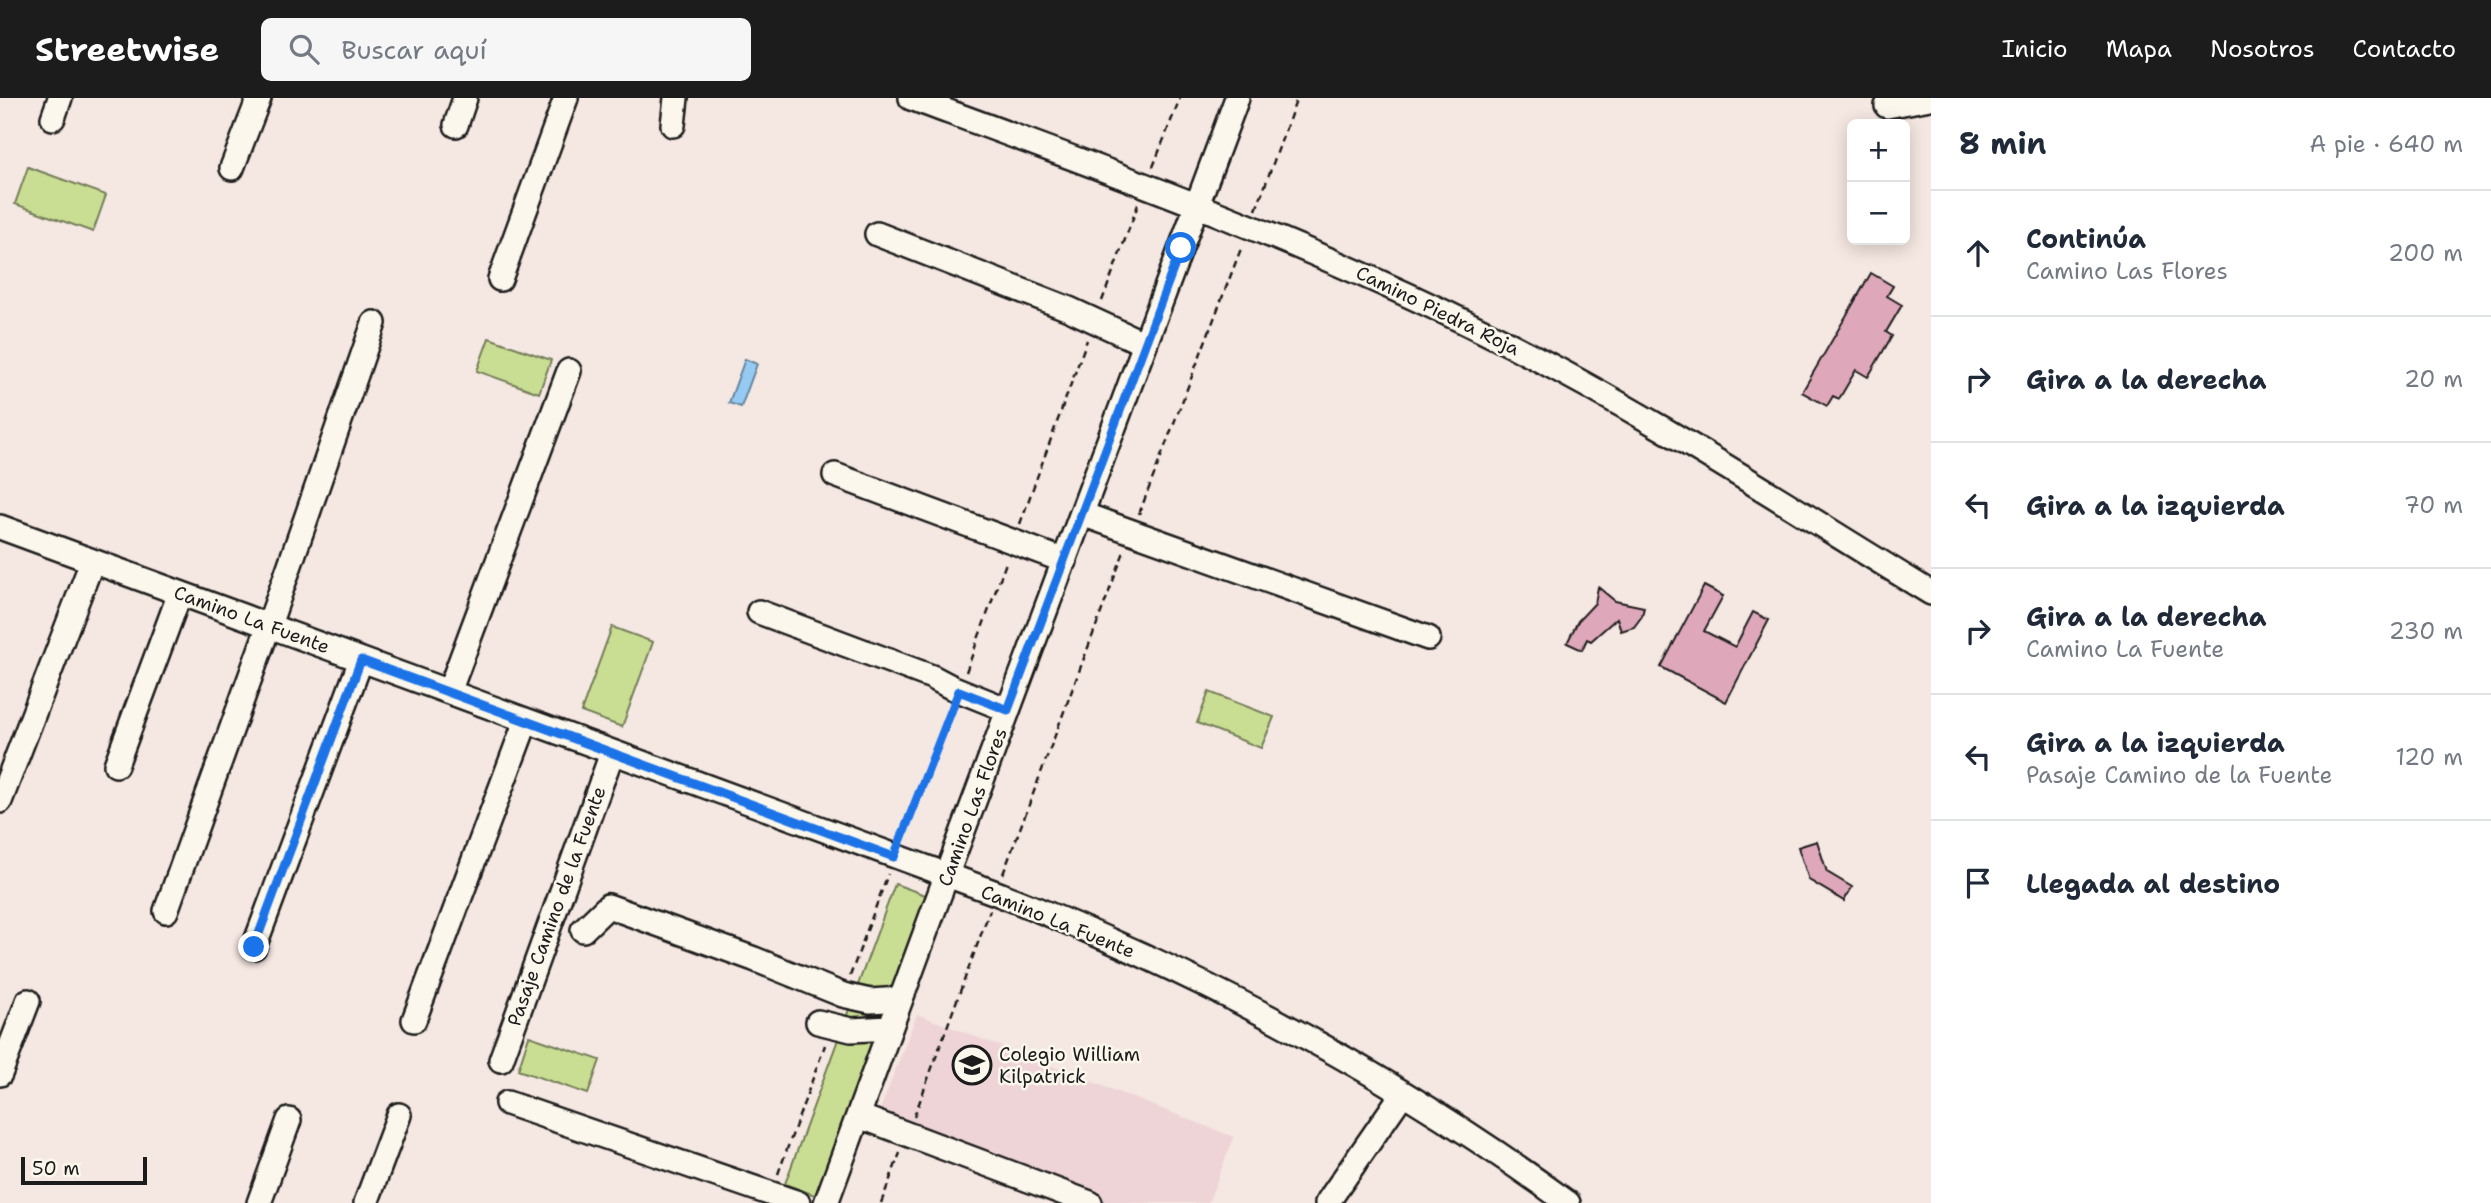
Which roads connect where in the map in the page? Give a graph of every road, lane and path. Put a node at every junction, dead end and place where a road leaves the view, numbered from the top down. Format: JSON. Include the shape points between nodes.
{"nodes":[{"id":1,"x":259,"y":98,"type":"edge"},
{"id":2,"x":465,"y":98,"type":"edge"},
{"id":3,"x":566,"y":98,"type":"edge"},
{"id":4,"x":676,"y":98,"type":"edge"},
{"id":5,"x":911,"y":98,"type":"edge"},
{"id":6,"x":1180,"y":98,"type":"edge"},
{"id":7,"x":1237,"y":98,"type":"edge"},
{"id":8,"x":1297,"y":98,"type":"edge"},
{"id":9,"x":1930,"y":98,"type":"edge"},
{"id":10,"x":1887,"y":106,"type":"dead end"},
{"id":11,"x":456,"y":125,"type":"dead end"},
{"id":12,"x":673,"y":125,"type":"dead end"},
{"id":13,"x":232,"y":169,"type":"dead end"},
{"id":14,"x":1146,"y":184,"type":"junction"},
{"id":15,"x":1197,"y":204,"type":"junction"},
{"id":16,"x":1250,"y":226,"type":"junction"},
{"id":17,"x":877,"y":234,"type":"dead end"},
{"id":18,"x":500,"y":279,"type":"dead end"},
{"id":19,"x":1094,"y":321,"type":"junction"},
{"id":20,"x":374,"y":323,"type":"dead end"},
{"id":21,"x":1145,"y":344,"type":"junction"},
{"id":22,"x":569,"y":371,"type":"dead end"},
{"id":23,"x":835,"y":475,"type":"dead end"},
{"id":24,"x":1082,"y":514,"type":"junction"},
{"id":25,"x":0,"y":527,"type":"edge"},
{"id":26,"x":1132,"y":532,"type":"junction"},
{"id":27,"x":1013,"y":542,"type":"junction"},
{"id":28,"x":1065,"y":561,"type":"junction"},
{"id":29,"x":92,"y":562,"type":"junction"},
{"id":30,"x":180,"y":593,"type":"junction"},
{"id":31,"x":1931,"y":593,"type":"edge"},
{"id":32,"x":759,"y":612,"type":"dead end"},
{"id":33,"x":269,"y":625,"type":"junction"},
{"id":34,"x":1427,"y":638,"type":"dead end"},
{"id":35,"x":361,"y":660,"type":"junction"},
{"id":36,"x":959,"y":691,"type":"junction"},
{"id":37,"x":449,"y":692,"type":"junction"},
{"id":38,"x":1008,"y":710,"type":"junction"},
{"id":39,"x":526,"y":720,"type":"junction"},
{"id":40,"x":612,"y":753,"type":"junction"},
{"id":41,"x":116,"y":765,"type":"dead end"},
{"id":42,"x":0,"y":801,"type":"edge"},
{"id":43,"x":894,"y":857,"type":"junction"},
{"id":44,"x":946,"y":877,"type":"junction"},
{"id":45,"x":996,"y":893,"type":"junction"},
{"id":46,"x":166,"y":911,"type":"dead end"},
{"id":47,"x":583,"y":930,"type":"dead end"},
{"id":48,"x":254,"y":947,"type":"dead end"},
{"id":49,"x":901,"y":999,"type":"junction"},
{"id":50,"x":28,"y":1001,"type":"dead end"},
{"id":51,"x":414,"y":1020,"type":"dead end"},
{"id":52,"x":818,"y":1022,"type":"dead end"},
{"id":53,"x":890,"y":1028,"type":"junction"},
{"id":54,"x":501,"y":1060,"type":"dead end"},
{"id":55,"x":0,"y":1074,"type":"edge"},
{"id":56,"x":1403,"y":1093,"type":"junction"},
{"id":57,"x":507,"y":1104,"type":"dead end"},
{"id":58,"x":399,"y":1115,"type":"dead end"},
{"id":59,"x":859,"y":1116,"type":"junction"},
{"id":60,"x":289,"y":1120,"type":"dead end"},
{"id":61,"x":907,"y":1134,"type":"junction"},
{"id":62,"x":259,"y":1203,"type":"edge"},
{"id":63,"x":366,"y":1203,"type":"edge"},
{"id":64,"x":798,"y":1203,"type":"edge"},
{"id":65,"x":827,"y":1203,"type":"edge"},
{"id":66,"x":881,"y":1203,"type":"edge"},
{"id":67,"x":1090,"y":1203,"type":"edge"},
{"id":68,"x":1327,"y":1203,"type":"edge"},
{"id":69,"x":1568,"y":1203,"type":"edge"}],
"edges":[{"from":1,"to":13,"type":"street"},
{"from":2,"to":11,"type":"street"},
{"from":3,"to":18,"type":"street"},
{"from":4,"to":12,"type":"street"},
{"from":5,"to":14,"type":"street","name":"Camino Piedra Roja"},
{"from":6,"to":14,"type":"path"},
{"from":7,"to":15,"type":"street","name":"Camino Las Flores"},
{"from":8,"to":16,"type":"path"},
{"from":9,"to":10,"type":"street"},
{"from":14,"to":15,"type":"street","name":"Camino Piedra Roja"},
{"from":14,"to":19,"type":"path"},
{"from":15,"to":16,"type":"street","name":"Camino Piedra Roja"},
{"from":15,"to":21,"type":"street","name":"Camino Las Flores"},
{"from":16,"to":26,"type":"path"},
{"from":16,"to":31,"type":"street","name":"Camino Piedra Roja","via":[[1411,296],[1569,375]]},
{"from":17,"to":19,"type":"street"},
{"from":19,"to":21,"type":"street"},
{"from":19,"to":27,"type":"path"},
{"from":20,"to":33,"type":"street"},
{"from":21,"to":24,"type":"street","name":"Camino Las Flores"},
{"from":22,"to":37,"type":"street"},
{"from":23,"to":27,"type":"street"},
{"from":24,"to":26,"type":"street"},
{"from":24,"to":28,"type":"street","name":"Camino Las Flores"},
{"from":25,"to":29,"type":"street","name":"Camino La Fuente"},
{"from":26,"to":34,"type":"street"},
{"from":26,"to":45,"type":"path"},
{"from":27,"to":28,"type":"street"},
{"from":27,"to":36,"type":"path"},
{"from":28,"to":38,"type":"street","name":"Camino Las Flores"},
{"from":29,"to":30,"type":"street","name":"Camino La Fuente"},
{"from":29,"to":42,"type":"street"},
{"from":30,"to":33,"type":"street","name":"Camino La Fuente"},
{"from":30,"to":41,"type":"street"},
{"from":32,"to":36,"type":"street"},
{"from":33,"to":35,"type":"street","name":"Camino La Fuente"},
{"from":33,"to":46,"type":"street"},
{"from":35,"to":37,"type":"street","name":"Camino La Fuente"},
{"from":35,"to":48,"type":"street"},
{"from":36,"to":38,"type":"street"},
{"from":36,"to":43,"type":"path"},
{"from":37,"to":39,"type":"street","name":"Camino La Fuente"},
{"from":38,"to":44,"type":"street","name":"Camino Las Flores"},
{"from":39,"to":40,"type":"street","name":"Camino La Fuente"},
{"from":39,"to":51,"type":"street"},
{"from":40,"to":43,"type":"street","name":"Camino La Fuente"},
{"from":40,"to":54,"type":"street","name":"Pasaje Camino de la Fuente"},
{"from":43,"to":44,"type":"street","name":"Camino La Fuente"},
{"from":44,"to":45,"type":"street","name":"Camino La Fuente"},
{"from":44,"to":49,"type":"street","name":"Camino Las Flores"},
{"from":45,"to":56,"type":"street","name":"Camino La Fuente","via":[[1225,995]]},
{"from":45,"to":61,"type":"path"},
{"from":47,"to":49,"type":"street","via":[[608,906],[843,995],[870,1001]]},
{"from":49,"to":53,"type":"street","name":"Camino Las Flores"},
{"from":50,"to":55,"type":"street"},
{"from":52,"to":53,"type":"street","via":[[851,1030]]},
{"from":53,"to":59,"type":"street","name":"Camino Las Flores"},
{"from":56,"to":68,"type":"street"},
{"from":56,"to":69,"type":"street","name":"Camino La Fuente"},
{"from":57,"to":64,"type":"street"},
{"from":58,"to":63,"type":"street"},
{"from":59,"to":61,"type":"street"},
{"from":59,"to":65,"type":"street","name":"Camino Las Flores"},
{"from":60,"to":62,"type":"street"},
{"from":61,"to":66,"type":"path"},
{"from":61,"to":67,"type":"street"}]}
